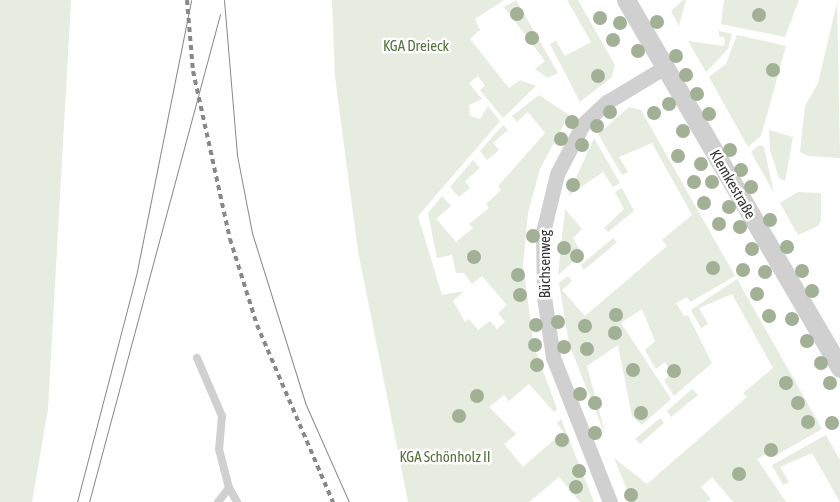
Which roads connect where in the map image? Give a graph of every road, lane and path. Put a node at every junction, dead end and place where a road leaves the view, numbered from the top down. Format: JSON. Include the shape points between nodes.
{"nodes":[{"id":1,"x":626,"y":0,"type":"edge"},
{"id":2,"x":665,"y":67,"type":"junction"},
{"id":3,"x":197,"y":358,"type":"dead end"},
{"id":4,"x":840,"y":368,"type":"edge"},
{"id":5,"x":229,"y":488,"type":"junction"},
{"id":6,"x":218,"y":502,"type":"edge"},
{"id":7,"x":237,"y":502,"type":"edge"},
{"id":8,"x":610,"y":502,"type":"edge"}],
"edges":[{"from":1,"to":2,"type":"street","name":"Klemkestraße"},
{"from":2,"to":4,"type":"street","name":"Klemkestraße"},
{"from":2,"to":8,"type":"street","name":"Büchsenweg","via":[[606,102],[583,124],[557,174],[543,232],[544,297],[554,357]]},
{"from":3,"to":5,"type":"lane","via":[[222,416],[219,449]]},
{"from":5,"to":6,"type":"lane"},
{"from":5,"to":7,"type":"lane"}]}
